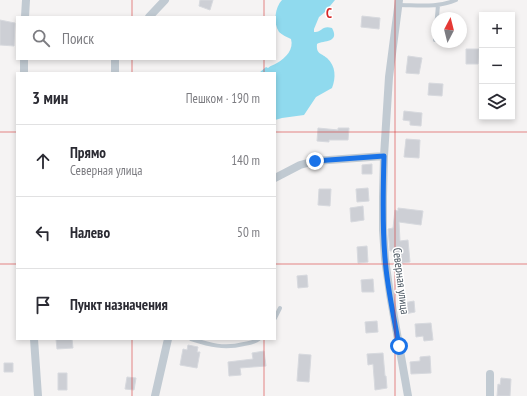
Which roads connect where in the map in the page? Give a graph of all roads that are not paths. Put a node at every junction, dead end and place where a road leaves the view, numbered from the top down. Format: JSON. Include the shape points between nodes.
{"nodes":[{"id":1,"x":26,"y":0,"type":"edge"},
{"id":2,"x":165,"y":0,"type":"edge"},
{"id":3,"x":456,"y":0,"type":"edge"},
{"id":4,"x":398,"y":2,"type":"edge"},
{"id":5,"x":438,"y":5,"type":"junction"},
{"id":6,"x":437,"y":12,"type":"edge"},
{"id":7,"x":25,"y":16,"type":"edge"},
{"id":8,"x":150,"y":16,"type":"edge"},
{"id":9,"x":24,"y":60,"type":"edge"},
{"id":10,"x":115,"y":60,"type":"edge"},
{"id":11,"x":24,"y":72,"type":"edge"},
{"id":12,"x":115,"y":72,"type":"edge"},
{"id":13,"x":384,"y":156,"type":"junction"},
{"id":14,"x":276,"y":177,"type":"edge"},
{"id":15,"x":280,"y":308,"type":"dead end"},
{"id":16,"x":276,"y":316,"type":"edge"},
{"id":17,"x":34,"y":340,"type":"edge"},
{"id":18,"x":168,"y":340,"type":"edge"},
{"id":19,"x":194,"y":340,"type":"edge"},
{"id":20,"x":258,"y":340,"type":"edge"},
{"id":21,"x":490,"y":374,"type":"dead end"},
{"id":22,"x":38,"y":396,"type":"edge"},
{"id":23,"x":155,"y":396,"type":"edge"},
{"id":24,"x":408,"y":396,"type":"edge"},
{"id":25,"x":490,"y":396,"type":"edge"}],
"edges":[{"from":1,"to":7,"type":"street"},
{"from":2,"to":8,"type":"street"},
{"from":3,"to":5,"type":"lane"},
{"from":4,"to":5,"type":"lane"},
{"from":4,"to":13,"type":"street","name":"Северная улица","via":[[389,77]]},
{"from":5,"to":6,"type":"lane"},
{"from":9,"to":11,"type":"street"},
{"from":10,"to":12,"type":"street"},
{"from":13,"to":14,"type":"street","via":[[315,161],[300,165]]},
{"from":13,"to":24,"type":"street","name":"Северная улица","via":[[385,259]]},
{"from":15,"to":16,"type":"lane"},
{"from":17,"to":22,"type":"street"},
{"from":18,"to":23,"type":"street"},
{"from":19,"to":20,"type":"lane","via":[[220,347],[235,347]]},
{"from":21,"to":25,"type":"street"}]}
